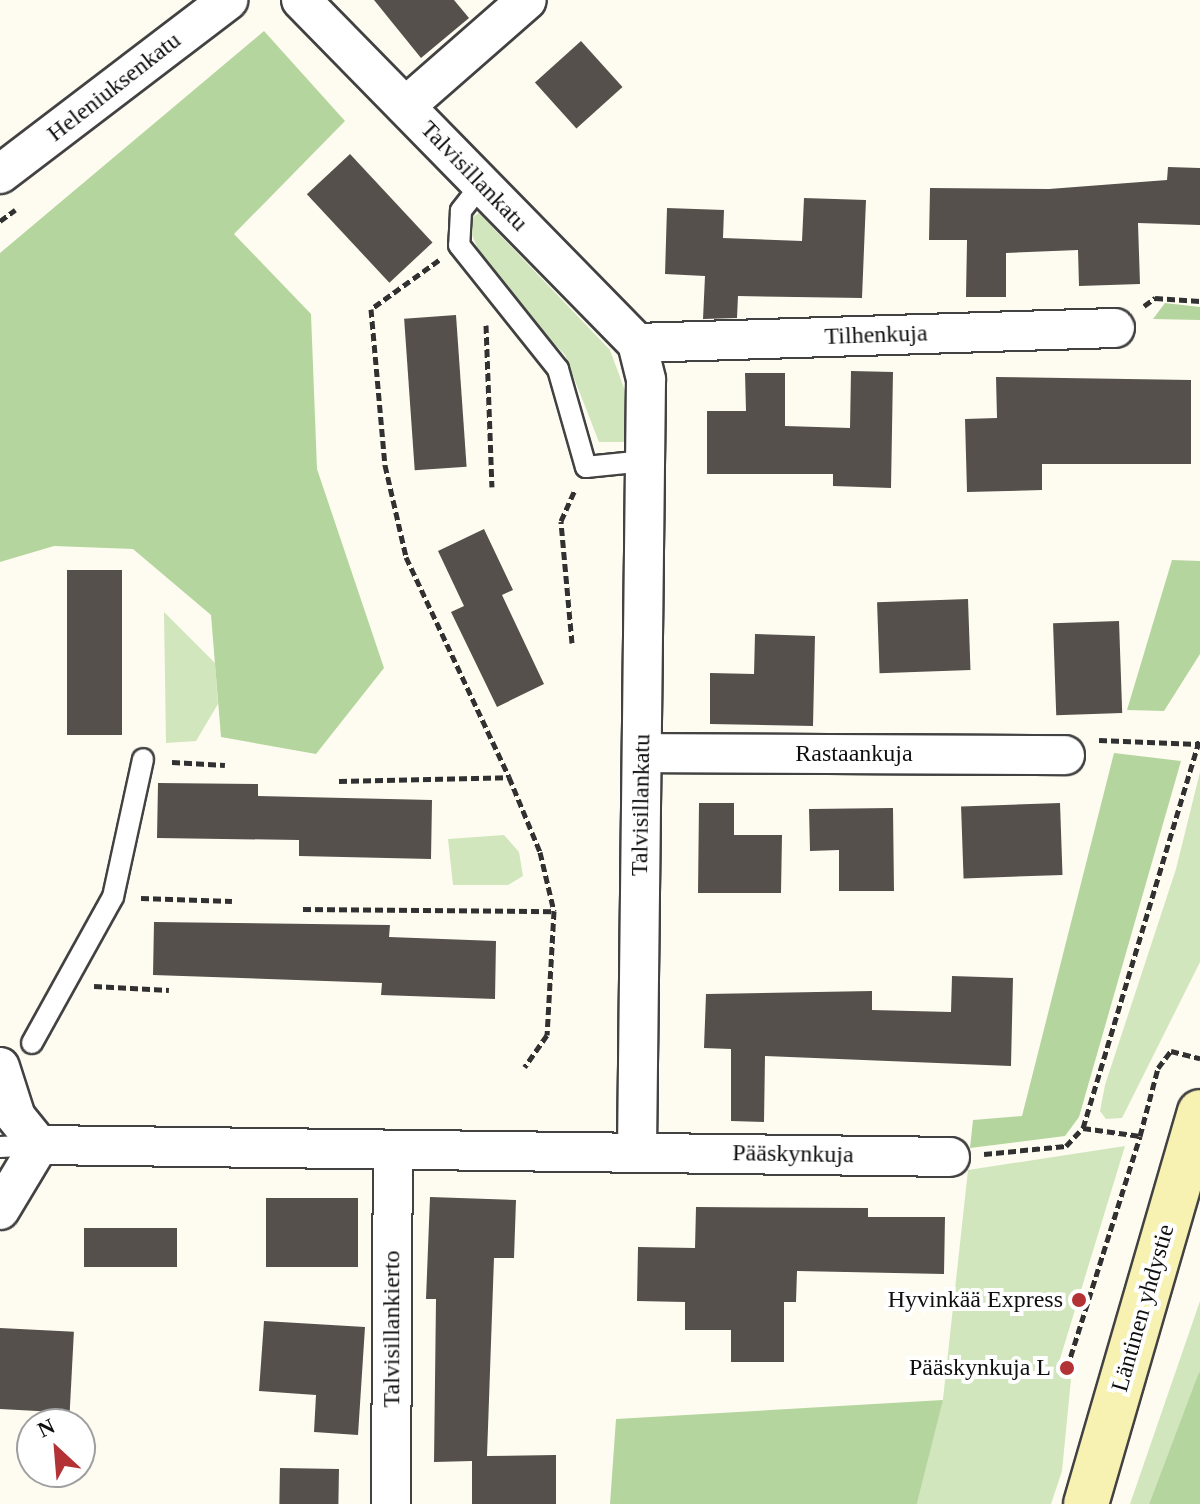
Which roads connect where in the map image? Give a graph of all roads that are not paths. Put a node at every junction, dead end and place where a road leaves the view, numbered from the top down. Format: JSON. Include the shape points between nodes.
{"nodes":[{"id":1,"x":228,"y":0,"type":"edge"},
{"id":2,"x":301,"y":0,"type":"edge"},
{"id":3,"x":527,"y":0,"type":"edge"},
{"id":4,"x":407,"y":105,"type":"junction"},
{"id":5,"x":0,"y":174,"type":"edge"},
{"id":6,"x":481,"y":185,"type":"junction"},
{"id":7,"x":1115,"y":328,"type":"road end"},
{"id":8,"x":637,"y":343,"type":"junction"},
{"id":9,"x":645,"y":461,"type":"junction"},
{"id":10,"x":642,"y":753,"type":"junction"},
{"id":11,"x":1065,"y":755,"type":"road end"},
{"id":12,"x":143,"y":759,"type":"road end"},
{"id":13,"x":32,"y":1043,"type":"dead end"},
{"id":14,"x":0,"y":1067,"type":"edge"},
{"id":15,"x":1200,"y":1112,"type":"edge"},
{"id":16,"x":39,"y":1145,"type":"junction"},
{"id":17,"x":0,"y":1147,"type":"edge"},
{"id":18,"x":637,"y":1150,"type":"junction"},
{"id":19,"x":393,"y":1153,"type":"junction"},
{"id":20,"x":950,"y":1157,"type":"road end"},
{"id":21,"x":0,"y":1210,"type":"edge"},
{"id":22,"x":391,"y":1504,"type":"edge"},
{"id":23,"x":1086,"y":1504,"type":"edge"}],
"edges":[{"from":1,"to":5,"type":"street","name":"Heleniuksenkatu"},
{"from":2,"to":4,"type":"street","name":"Talvisillankatu"},
{"from":3,"to":4,"type":"street"},
{"from":4,"to":6,"type":"street","name":"Talvisillankatu"},
{"from":6,"to":8,"type":"street","name":"Talvisillankatu"},
{"from":6,"to":9,"type":"lane","via":[[461,211],[459,245],[558,369],[586,467]]},
{"from":7,"to":8,"type":"street","name":"Tilhenkuja"},
{"from":8,"to":9,"type":"street","name":"Talvisillankatu","via":[[646,380]]},
{"from":9,"to":10,"type":"street","name":"Talvisillankatu"},
{"from":10,"to":11,"type":"street","name":"Rastaankuja"},
{"from":10,"to":18,"type":"street","name":"Talvisillankatu"},
{"from":12,"to":13,"type":"lane","via":[[113,897]]},
{"from":14,"to":16,"type":"street","via":[[16,1117]]},
{"from":15,"to":23,"type":"main road","name":"Läntinen yhdystie"},
{"from":16,"to":17,"type":"lane"},
{"from":16,"to":19,"type":"street"},
{"from":16,"to":21,"type":"street"},
{"from":18,"to":19,"type":"street"},
{"from":18,"to":20,"type":"street","name":"Pääskynkuja"},
{"from":19,"to":22,"type":"street","name":"Talvisillankierto"}]}
